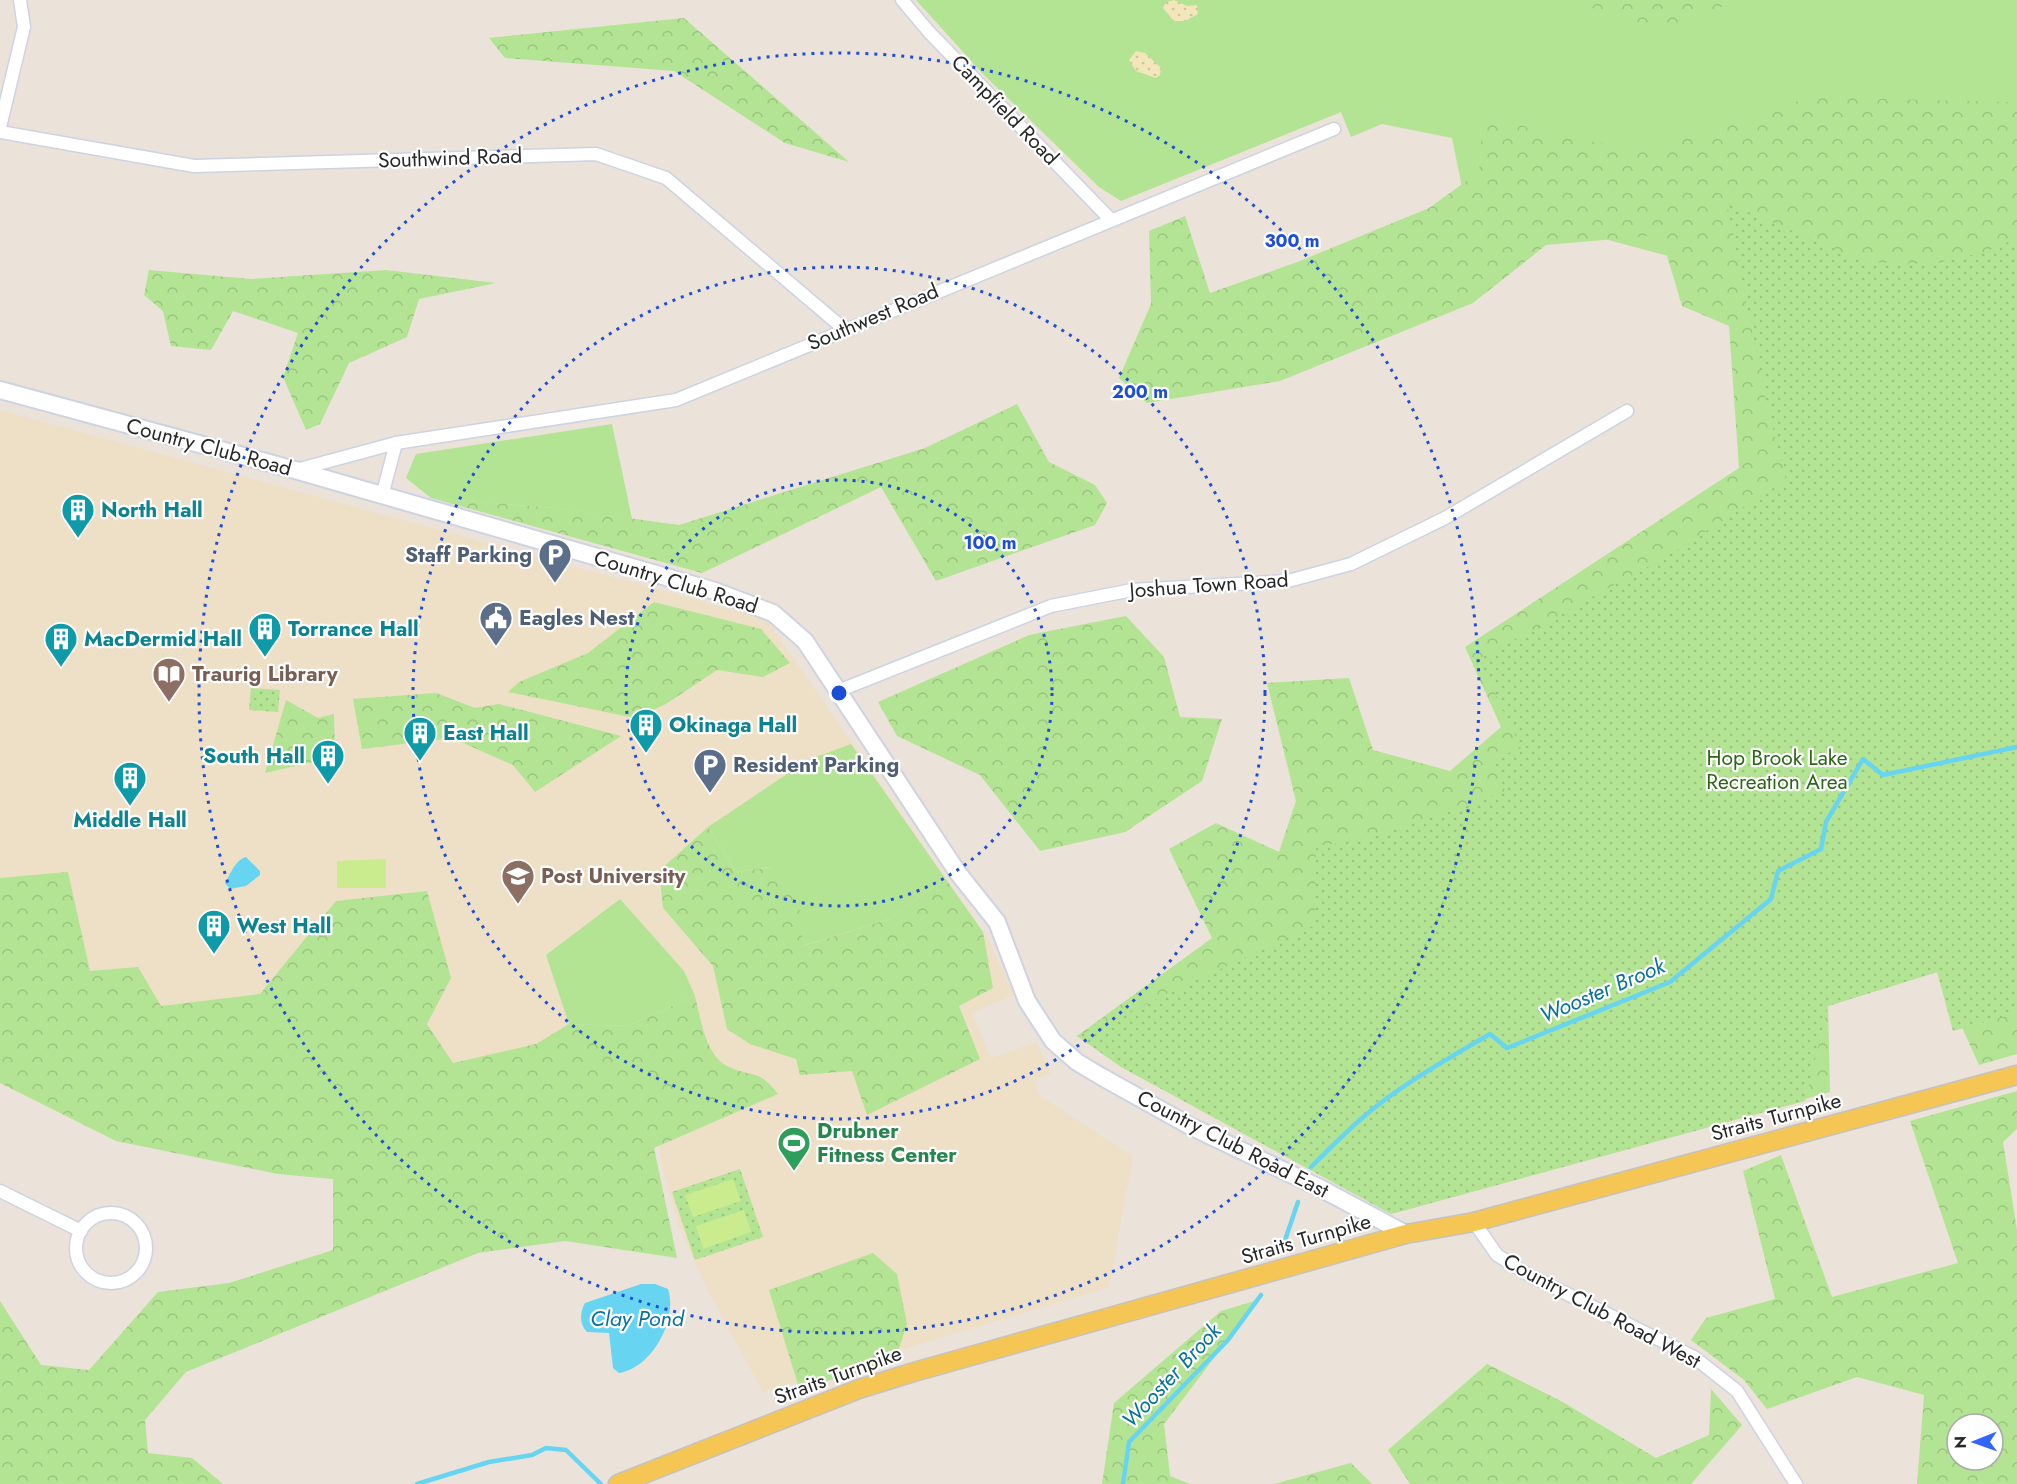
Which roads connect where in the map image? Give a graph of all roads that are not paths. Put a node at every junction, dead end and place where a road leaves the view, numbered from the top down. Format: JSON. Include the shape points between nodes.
{"nodes":[{"id":1,"x":20,"y":0,"type":"edge"},
{"id":2,"x":902,"y":0,"type":"edge"},
{"id":3,"x":0,"y":127,"type":"edge"},
{"id":4,"x":1334,"y":129,"type":"dead end"},
{"id":5,"x":0,"y":132,"type":"edge"},
{"id":6,"x":1110,"y":219,"type":"junction"},
{"id":7,"x":844,"y":329,"type":"junction"},
{"id":8,"x":0,"y":390,"type":"edge"},
{"id":9,"x":1627,"y":411,"type":"dead end"},
{"id":10,"x":396,"y":443,"type":"junction"},
{"id":11,"x":295,"y":470,"type":"junction"},
{"id":12,"x":382,"y":496,"type":"junction"},
{"id":13,"x":838,"y":691,"type":"junction"},
{"id":14,"x":2017,"y":1075,"type":"edge"},
{"id":15,"x":1123,"y":1088,"type":"joint"},
{"id":16,"x":0,"y":1191,"type":"edge"},
{"id":17,"x":1474,"y":1222,"type":"junction"},
{"id":18,"x":81,"y":1231,"type":"junction"},
{"id":19,"x":1406,"y":1234,"type":"junction"},
{"id":20,"x":618,"y":1484,"type":"edge"},
{"id":21,"x":1796,"y":1484,"type":"edge"}],
"edges":[{"from":1,"to":3,"type":"street","via":[[24,27]]},
{"from":2,"to":6,"type":"street","name":"Campfield Road"},
{"from":4,"to":6,"type":"street","name":"Southwest Road"},
{"from":5,"to":7,"type":"street","name":"Southwind Road","via":[[194,166],[596,154],[666,178]]},
{"from":6,"to":7,"type":"street","name":"Southwest Road"},
{"from":7,"to":10,"type":"street","name":"Southwest Road","via":[[676,400]]},
{"from":8,"to":11,"type":"street","name":"Country Club Road"},
{"from":9,"to":13,"type":"street","name":"Joshua Town Road","via":[[1445,518],[1351,564],[1288,581],[1132,590],[1051,606]]},
{"from":10,"to":11,"type":"street","name":"Southwest Road"},
{"from":10,"to":12,"type":"street"},
{"from":11,"to":12,"type":"street","name":"Country Club Road"},
{"from":12,"to":13,"type":"street","name":"Country Club Road","via":[[753,603],[796,631]]},
{"from":13,"to":15,"type":"street","name":"Country Club Road","via":[[958,873],[998,922],[1022,990],[1043,1029],[1077,1062]]},
{"from":14,"to":17,"type":"main road","name":"Straits Turnpike"},
{"from":15,"to":19,"type":"street","name":"Country Club Road East","via":[[1190,1126]]},
{"from":16,"to":18,"type":"street"},
{"from":17,"to":19,"type":"main road","name":"Straits Turnpike"},
{"from":17,"to":21,"type":"street","name":"Country Club Road West","via":[[1497,1255],[1506,1261],[1694,1357],[1737,1391]]},
{"from":18,"to":18,"type":"street","via":[[77,1254],[81,1265],[97,1280],[120,1282],[130,1277],[144,1259],[146,1248],[139,1226],[120,1214],[97,1216]]},
{"from":19,"to":20,"type":"main road","name":"Straits Turnpike","via":[[914,1372],[849,1393]]}]}
